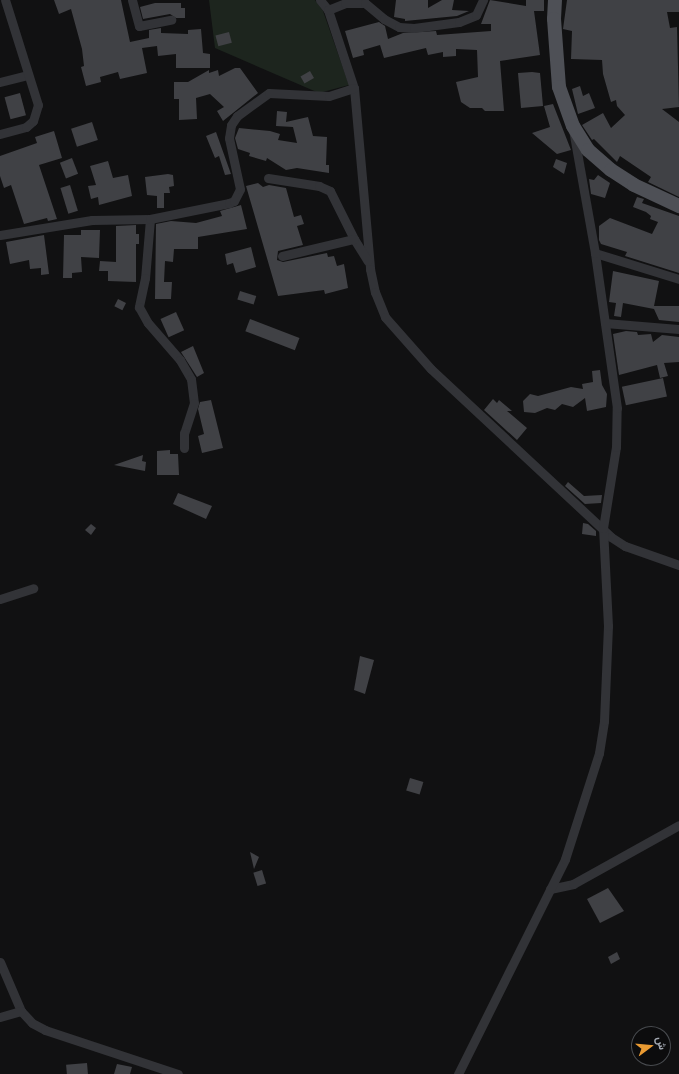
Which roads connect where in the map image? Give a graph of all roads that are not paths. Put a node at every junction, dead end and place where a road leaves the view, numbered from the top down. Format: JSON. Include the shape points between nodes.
{"nodes":[{"id":1,"x":5,"y":0,"type":"edge"},
{"id":2,"x":132,"y":0,"type":"edge"},
{"id":3,"x":320,"y":0,"type":"edge"},
{"id":4,"x":482,"y":0,"type":"edge"},
{"id":5,"x":555,"y":0,"type":"edge"},
{"id":6,"x":328,"y":10,"type":"junction"},
{"id":7,"x":171,"y":20,"type":"dead end"},
{"id":8,"x":28,"y":75,"type":"junction"},
{"id":9,"x":0,"y":82,"type":"edge"},
{"id":10,"x":354,"y":88,"type":"junction"},
{"id":11,"x":572,"y":126,"type":"junction"},
{"id":12,"x":0,"y":134,"type":"edge"},
{"id":13,"x":268,"y":178,"type":"dead end"},
{"id":14,"x":679,"y":206,"type":"edge"},
{"id":15,"x":150,"y":219,"type":"junction"},
{"id":16,"x":0,"y":235,"type":"edge"},
{"id":17,"x":354,"y":239,"type":"junction"},
{"id":18,"x":595,"y":253,"type":"junction"},
{"id":19,"x":282,"y":256,"type":"dead end"},
{"id":20,"x":369,"y":262,"type":"junction"},
{"id":21,"x":679,"y":279,"type":"edge"},
{"id":22,"x":605,"y":323,"type":"junction"},
{"id":23,"x":679,"y":329,"type":"edge"},
{"id":24,"x":184,"y":448,"type":"dead end"},
{"id":25,"x":604,"y":528,"type":"junction"},
{"id":26,"x":679,"y":566,"type":"edge"},
{"id":27,"x":33,"y":588,"type":"dead end"},
{"id":28,"x":0,"y":599,"type":"edge"},
{"id":29,"x":679,"y":825,"type":"edge"},
{"id":30,"x":550,"y":889,"type":"junction"},
{"id":31,"x":0,"y":962,"type":"edge"},
{"id":32,"x":22,"y":1011,"type":"junction"},
{"id":33,"x":0,"y":1017,"type":"edge"},
{"id":34,"x":178,"y":1074,"type":"edge"},
{"id":35,"x":458,"y":1074,"type":"edge"}],
"edges":[{"from":1,"to":8,"type":"street"},
{"from":2,"to":7,"type":"street","via":[[139,26]]},
{"from":3,"to":6,"type":"street"},
{"from":4,"to":6,"type":"street","via":[[476,16],[459,22],[414,28],[399,27],[384,19],[365,3],[344,3]]},
{"from":5,"to":11,"type":"main road","via":[[559,87]]},
{"from":6,"to":10,"type":"street"},
{"from":8,"to":9,"type":"street"},
{"from":8,"to":12,"type":"street","via":[[38,105],[33,121],[26,127]]},
{"from":10,"to":15,"type":"street","via":[[329,96],[275,93],[264,96],[237,116],[229,131],[240,182],[240,189],[234,201],[222,206]]},
{"from":10,"to":20,"type":"street"},
{"from":11,"to":14,"type":"main road","via":[[588,150],[611,170],[634,185]]},
{"from":11,"to":18,"type":"street","via":[[579,178]]},
{"from":13,"to":17,"type":"street","via":[[326,188],[334,197]]},
{"from":15,"to":16,"type":"street","via":[[92,220]]},
{"from":15,"to":24,"type":"street","via":[[145,278],[139,307],[148,323],[180,360],[191,379],[194,403],[184,433]]},
{"from":17,"to":19,"type":"street"},
{"from":17,"to":20,"type":"street"},
{"from":18,"to":21,"type":"street"},
{"from":18,"to":22,"type":"street"},
{"from":20,"to":25,"type":"street","via":[[380,306],[394,329],[465,401]]},
{"from":22,"to":23,"type":"street"},
{"from":22,"to":25,"type":"street","via":[[615,385],[617,427]]},
{"from":25,"to":26,"type":"street","via":[[618,542]]},
{"from":25,"to":30,"type":"street","via":[[608,626],[604,721],[599,753],[582,808],[565,859]]},
{"from":27,"to":28,"type":"street"},
{"from":29,"to":30,"type":"street","via":[[573,884]]},
{"from":30,"to":35,"type":"street"},
{"from":31,"to":32,"type":"street"},
{"from":32,"to":33,"type":"street"},
{"from":32,"to":34,"type":"street","via":[[32,1023],[44,1030]]}]}
